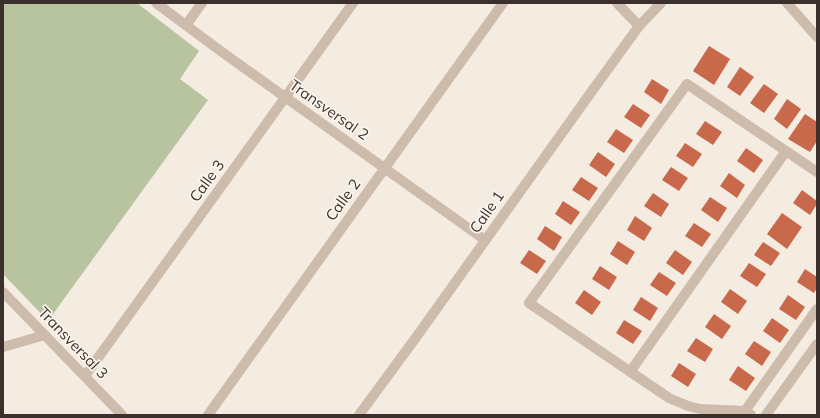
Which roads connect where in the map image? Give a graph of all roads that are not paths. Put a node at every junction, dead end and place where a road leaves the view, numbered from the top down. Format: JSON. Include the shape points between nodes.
{"nodes":[{"id":1,"x":156,"y":3,"type":"edge"},
{"id":2,"x":202,"y":3,"type":"edge"},
{"id":3,"x":353,"y":3,"type":"edge"},
{"id":4,"x":503,"y":3,"type":"edge"},
{"id":5,"x":617,"y":3,"type":"edge"},
{"id":6,"x":661,"y":3,"type":"edge"},
{"id":7,"x":787,"y":3,"type":"edge"},
{"id":8,"x":186,"y":25,"type":"junction"},
{"id":9,"x":639,"y":26,"type":"junction"},
{"id":10,"x":817,"y":38,"type":"edge"},
{"id":11,"x":285,"y":97,"type":"junction"},
{"id":12,"x":786,"y":151,"type":"junction"},
{"id":13,"x":385,"y":168,"type":"junction"},
{"id":14,"x":817,"y":172,"type":"edge"},
{"id":15,"x":485,"y":240,"type":"junction"},
{"id":16,"x":3,"y":292,"type":"edge"},
{"id":17,"x":817,"y":309,"type":"edge"},
{"id":18,"x":45,"y":335,"type":"junction"},
{"id":19,"x":817,"y":344,"type":"edge"},
{"id":20,"x":3,"y":347,"type":"edge"},
{"id":21,"x":630,"y":372,"type":"junction"},
{"id":22,"x":85,"y":376,"type":"junction"},
{"id":23,"x":748,"y":413,"type":"edge"},
{"id":24,"x":122,"y":415,"type":"edge"},
{"id":25,"x":208,"y":415,"type":"edge"},
{"id":26,"x":359,"y":415,"type":"edge"},
{"id":27,"x":766,"y":415,"type":"edge"}],
"edges":[{"from":1,"to":8,"type":"street","name":"Transversal 2"},
{"from":2,"to":8,"type":"street"},
{"from":3,"to":11,"type":"street","name":"Calle 3"},
{"from":4,"to":13,"type":"street","name":"Calle 2"},
{"from":5,"to":9,"type":"street"},
{"from":6,"to":9,"type":"street","name":"Calle 1"},
{"from":7,"to":10,"type":"street"},
{"from":8,"to":11,"type":"street","name":"Transversal 2"},
{"from":9,"to":15,"type":"street","name":"Calle 1"},
{"from":11,"to":13,"type":"street","name":"Transversal 2"},
{"from":11,"to":22,"type":"street","name":"Calle 3"},
{"from":12,"to":14,"type":"street"},
{"from":12,"to":21,"type":"street"},
{"from":12,"to":21,"type":"street","via":[[687,84],[529,303]]},
{"from":13,"to":15,"type":"street","name":"Transversal 2"},
{"from":13,"to":25,"type":"street","name":"Calle 2"},
{"from":15,"to":26,"type":"street","name":"Calle 1"},
{"from":16,"to":18,"type":"street","name":"Transversal 3"},
{"from":17,"to":23,"type":"street"},
{"from":18,"to":20,"type":"street"},
{"from":18,"to":22,"type":"street","name":"Transversal 3"},
{"from":19,"to":27,"type":"street"},
{"from":21,"to":23,"type":"street","via":[[669,398],[688,406]]},
{"from":22,"to":24,"type":"street","name":"Transversal 3"}]}
